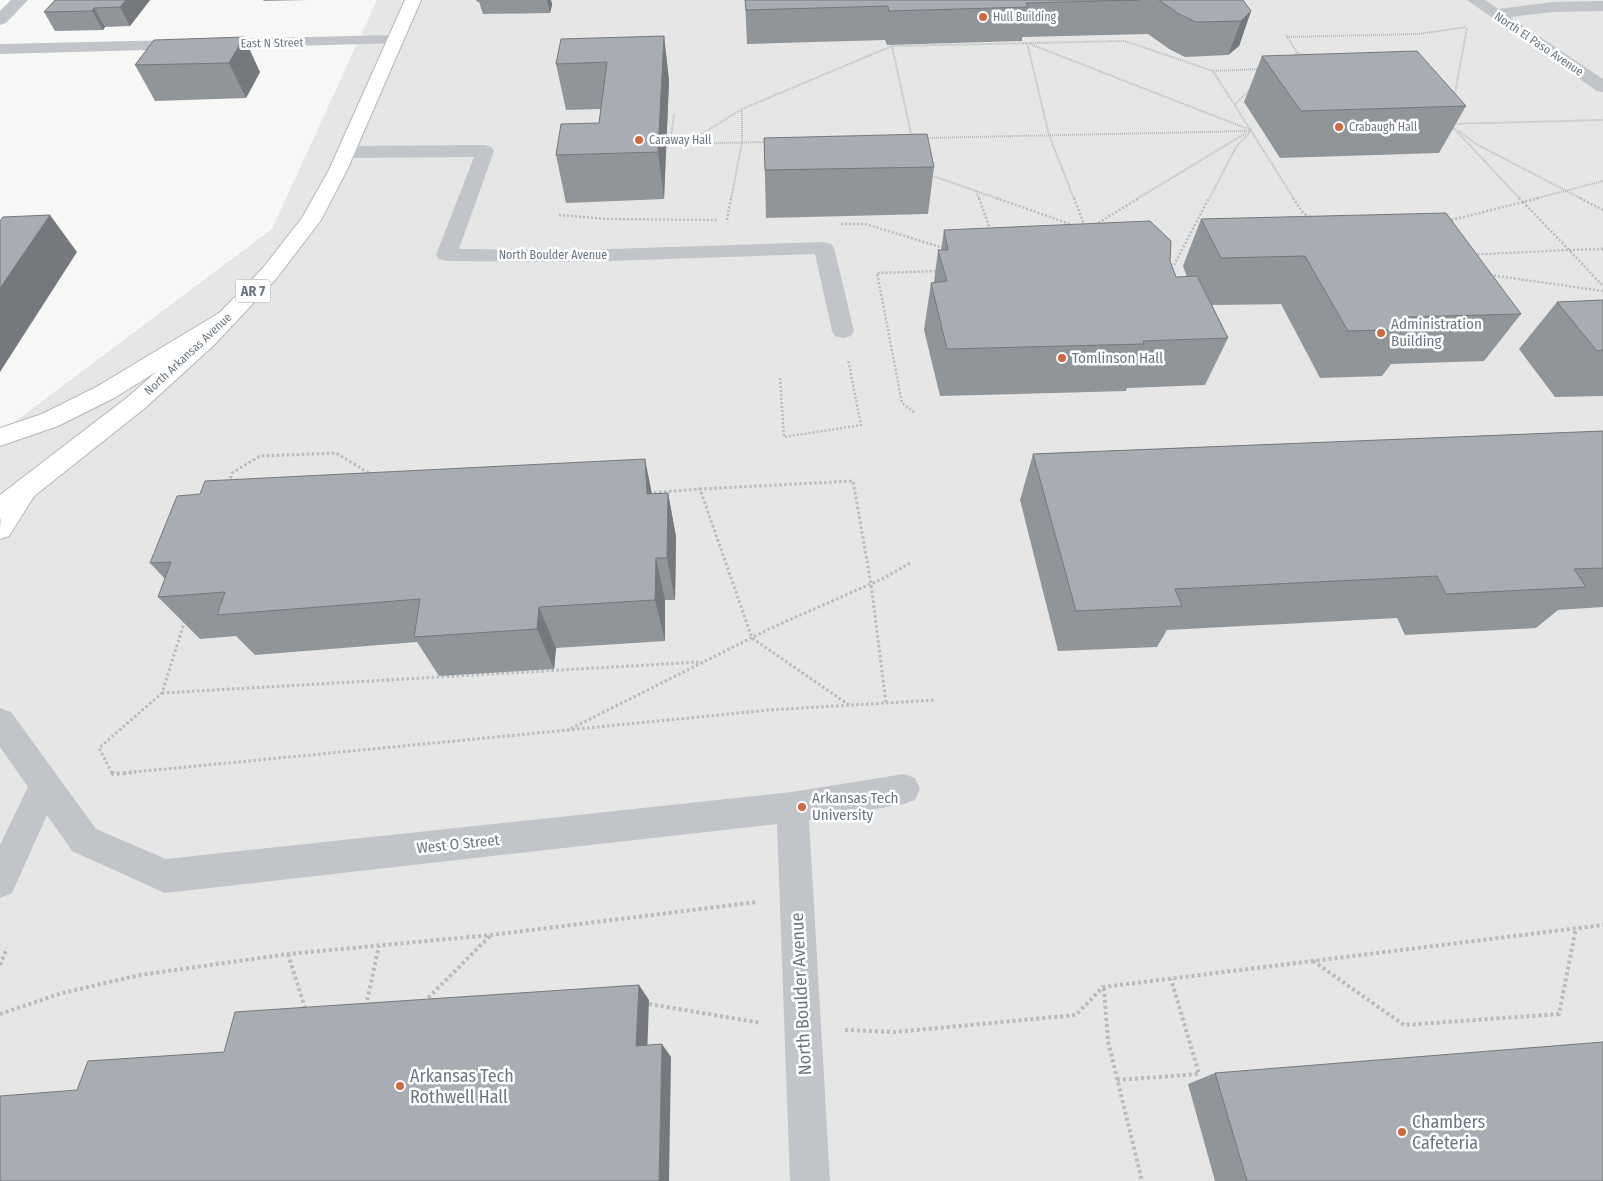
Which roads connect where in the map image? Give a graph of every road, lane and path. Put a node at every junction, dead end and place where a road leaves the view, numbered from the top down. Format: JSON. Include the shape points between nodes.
{"nodes":[{"id":1,"x":20,"y":0,"type":"edge"},
{"id":2,"x":413,"y":0,"type":"edge"},
{"id":3,"x":1476,"y":0,"type":"edge"},
{"id":4,"x":1603,"y":6,"type":"edge"},
{"id":5,"x":1495,"y":14,"type":"junction"},
{"id":6,"x":0,"y":20,"type":"edge"},
{"id":7,"x":1467,"y":27,"type":"junction"},
{"id":8,"x":395,"y":40,"type":"junction"},
{"id":9,"x":1027,"y":43,"type":"junction"},
{"id":10,"x":892,"y":46,"type":"junction"},
{"id":11,"x":0,"y":49,"type":"edge"},
{"id":12,"x":1298,"y":53,"type":"junction"},
{"id":13,"x":1307,"y":56,"type":"edge"},
{"id":14,"x":1290,"y":58,"type":"edge"},
{"id":15,"x":1302,"y":60,"type":"edge"},
{"id":16,"x":1266,"y":69,"type":"dead end"},
{"id":17,"x":1213,"y":71,"type":"junction"},
{"id":18,"x":1255,"y":86,"type":"dead end"},
{"id":19,"x":1603,"y":87,"type":"edge"},
{"id":20,"x":1235,"y":104,"type":"junction"},
{"id":21,"x":1453,"y":104,"type":"edge"},
{"id":22,"x":742,"y":109,"type":"junction"},
{"id":23,"x":674,"y":114,"type":"dead end"},
{"id":24,"x":1451,"y":119,"type":"edge"},
{"id":25,"x":1603,"y":120,"type":"edge"},
{"id":26,"x":1450,"y":124,"type":"junction"},
{"id":27,"x":1251,"y":130,"type":"junction"},
{"id":28,"x":1049,"y":135,"type":"junction"},
{"id":29,"x":922,"y":138,"type":"edge"},
{"id":30,"x":912,"y":139,"type":"edge"},
{"id":31,"x":772,"y":142,"type":"edge"},
{"id":32,"x":742,"y":143,"type":"junction"},
{"id":33,"x":686,"y":144,"type":"junction"},
{"id":34,"x":346,"y":152,"type":"junction"},
{"id":35,"x":929,"y":175,"type":"edge"},
{"id":36,"x":1603,"y":181,"type":"edge"},
{"id":37,"x":1565,"y":190,"type":"junction"},
{"id":38,"x":976,"y":191,"type":"junction"},
{"id":39,"x":1523,"y":202,"type":"junction"},
{"id":40,"x":1603,"y":210,"type":"edge"},
{"id":41,"x":727,"y":220,"type":"dead end"},
{"id":42,"x":1318,"y":222,"type":"edge"},
{"id":43,"x":1095,"y":225,"type":"edge"},
{"id":44,"x":993,"y":237,"type":"edge"},
{"id":45,"x":1348,"y":240,"type":"edge"},
{"id":46,"x":1355,"y":244,"type":"junction"},
{"id":47,"x":1603,"y":249,"type":"edge"},
{"id":48,"x":1362,"y":250,"type":"edge"},
{"id":49,"x":1569,"y":250,"type":"junction"},
{"id":50,"x":1370,"y":254,"type":"edge"},
{"id":51,"x":1377,"y":259,"type":"junction"},
{"id":52,"x":1397,"y":262,"type":"edge"},
{"id":53,"x":1166,"y":264,"type":"edge"},
{"id":54,"x":946,"y":271,"type":"edge"},
{"id":55,"x":1485,"y":274,"type":"edge"},
{"id":56,"x":1603,"y":286,"type":"edge"},
{"id":57,"x":1603,"y":291,"type":"edge"},
{"id":58,"x":226,"y":318,"type":"junction"},
{"id":59,"x":843,"y":332,"type":"joint"},
{"id":60,"x":780,"y":378,"type":"dead end"},
{"id":61,"x":914,"y":412,"type":"dead end"},
{"id":62,"x":0,"y":437,"type":"edge"},
{"id":63,"x":373,"y":476,"type":"edge"},
{"id":64,"x":700,"y":489,"type":"junction"},
{"id":65,"x":25,"y":490,"type":"junction"},
{"id":66,"x":226,"y":492,"type":"edge"},
{"id":67,"x":640,"y":494,"type":"edge"},
{"id":68,"x":0,"y":509,"type":"edge"},
{"id":69,"x":0,"y":529,"type":"edge"},
{"id":70,"x":910,"y":563,"type":"dead end"},
{"id":71,"x":871,"y":584,"type":"junction"},
{"id":72,"x":188,"y":611,"type":"edge"},
{"id":73,"x":752,"y":638,"type":"junction"},
{"id":74,"x":703,"y":662,"type":"junction"},
{"id":75,"x":162,"y":693,"type":"junction"},
{"id":76,"x":936,"y":700,"type":"dead end"},
{"id":77,"x":886,"y":703,"type":"junction"},
{"id":78,"x":850,"y":705,"type":"junction"},
{"id":79,"x":0,"y":722,"type":"edge"},
{"id":80,"x":568,"y":730,"type":"junction"},
{"id":81,"x":45,"y":785,"type":"junction"},
{"id":82,"x":904,"y":789,"type":"dead end"},
{"id":83,"x":792,"y":807,"type":"junction"},
{"id":84,"x":0,"y":881,"type":"edge"},
{"id":85,"x":764,"y":901,"type":"dead end"},
{"id":86,"x":1603,"y":925,"type":"edge"},
{"id":87,"x":1576,"y":928,"type":"junction"},
{"id":88,"x":491,"y":935,"type":"junction"},
{"id":89,"x":379,"y":946,"type":"junction"},
{"id":90,"x":7,"y":948,"type":"dead end"},
{"id":91,"x":288,"y":954,"type":"junction"},
{"id":92,"x":1313,"y":961,"type":"junction"},
{"id":93,"x":0,"y":965,"type":"edge"},
{"id":94,"x":1171,"y":979,"type":"junction"},
{"id":95,"x":1104,"y":987,"type":"junction"},
{"id":96,"x":422,"y":1004,"type":"edge"},
{"id":97,"x":649,"y":1004,"type":"dead end"},
{"id":98,"x":365,"y":1011,"type":"edge"},
{"id":99,"x":0,"y":1014,"type":"edge"},
{"id":100,"x":308,"y":1015,"type":"edge"},
{"id":101,"x":802,"y":1029,"type":"junction"},
{"id":102,"x":1117,"y":1080,"type":"junction"},
{"id":103,"x":810,"y":1181,"type":"edge"},
{"id":104,"x":1142,"y":1181,"type":"edge"}],
"edges":[{"from":1,"to":6,"type":"street"},
{"from":2,"to":8,"type":"main road","name":"North Arkansas Avenue","number":"AR 7"},
{"from":3,"to":5,"type":"street","name":"North El Paso Avenue"},
{"from":3,"to":7,"type":"path","via":[[1470,5]]},
{"from":4,"to":5,"type":"street","via":[[1553,7]]},
{"from":5,"to":19,"type":"street","name":"North El Paso Avenue"},
{"from":7,"to":12,"type":"path","via":[[1419,34],[1287,36]]},
{"from":7,"to":21,"type":"path"},
{"from":8,"to":11,"type":"street","name":"East N Street"},
{"from":8,"to":34,"type":"main road","name":"North Arkansas Avenue","number":"AR 7"},
{"from":9,"to":10,"type":"path"},
{"from":9,"to":17,"type":"path","via":[[1125,41]]},
{"from":9,"to":27,"type":"path"},
{"from":9,"to":28,"type":"path"},
{"from":10,"to":22,"type":"path"},
{"from":10,"to":30,"type":"path"},
{"from":12,"to":13,"type":"path"},
{"from":12,"to":14,"type":"path"},
{"from":12,"to":15,"type":"path"},
{"from":16,"to":17,"type":"path"},
{"from":17,"to":20,"type":"path"},
{"from":17,"to":27,"type":"path"},
{"from":18,"to":20,"type":"path"},
{"from":20,"to":27,"type":"path"},
{"from":22,"to":32,"type":"path"},
{"from":22,"to":33,"type":"path"},
{"from":23,"to":33,"type":"path","via":[[671,137],[676,144]]},
{"from":24,"to":26,"type":"path"},
{"from":25,"to":26,"type":"path"},
{"from":26,"to":37,"type":"path","via":[[1476,144]]},
{"from":26,"to":39,"type":"path"},
{"from":27,"to":28,"type":"path"},
{"from":27,"to":42,"type":"path","via":[[1304,214]]},
{"from":27,"to":43,"type":"path"},
{"from":27,"to":53,"type":"path","via":[[1236,148],[1174,265]]},
{"from":28,"to":29,"type":"path"},
{"from":28,"to":38,"type":"path","via":[[1086,230]]},
{"from":31,"to":32,"type":"path"},
{"from":32,"to":33,"type":"path"},
{"from":32,"to":41,"type":"path"},
{"from":34,"to":58,"type":"main road","name":"North Arkansas Avenue","number":"AR 7","via":[[311,220],[269,274]]},
{"from":34,"to":59,"type":"street","name":"North Boulder Avenue","via":[[485,151],[446,255],[580,256],[824,248]]},
{"from":35,"to":38,"type":"path"},
{"from":36,"to":37,"type":"path"},
{"from":37,"to":39,"type":"path"},
{"from":37,"to":40,"type":"path"},
{"from":38,"to":44,"type":"path"},
{"from":39,"to":46,"type":"path"},
{"from":39,"to":49,"type":"path"},
{"from":45,"to":46,"type":"path"},
{"from":46,"to":48,"type":"path"},
{"from":46,"to":51,"type":"path","via":[[1292,260]]},
{"from":47,"to":49,"type":"path"},
{"from":49,"to":51,"type":"path"},
{"from":49,"to":56,"type":"path"},
{"from":50,"to":51,"type":"path"},
{"from":51,"to":52,"type":"path"},
{"from":54,"to":61,"type":"path","via":[[877,273],[902,403]]},
{"from":55,"to":57,"type":"path"},
{"from":58,"to":62,"type":"main road","via":[[106,392],[50,420]]},
{"from":58,"to":65,"type":"main road","name":"North Arkansas Avenue","number":"AR 7","via":[[137,402]]},
{"from":59,"to":60,"type":"path","via":[[861,425],[784,437]]},
{"from":63,"to":66,"type":"path","via":[[336,453],[260,456],[232,473]]},
{"from":64,"to":67,"type":"path"},
{"from":64,"to":71,"type":"path","via":[[853,481]]},
{"from":64,"to":73,"type":"path"},
{"from":65,"to":68,"type":"main road","name":"North Arkansas Avenue","number":"AR 7"},
{"from":65,"to":69,"type":"main road"},
{"from":70,"to":71,"type":"path"},
{"from":71,"to":73,"type":"path"},
{"from":71,"to":77,"type":"path"},
{"from":72,"to":75,"type":"path"},
{"from":73,"to":74,"type":"path"},
{"from":73,"to":78,"type":"path"},
{"from":74,"to":75,"type":"path"},
{"from":74,"to":80,"type":"path"},
{"from":75,"to":80,"type":"path","via":[[99,748],[112,774]]},
{"from":76,"to":77,"type":"path"},
{"from":77,"to":78,"type":"path"},
{"from":78,"to":80,"type":"path"},
{"from":79,"to":81,"type":"street","name":"West O Street"},
{"from":81,"to":83,"type":"street","name":"West O Street","via":[[84,840],[165,876]]},
{"from":81,"to":84,"type":"street"},
{"from":82,"to":83,"type":"street","name":"West O Street"},
{"from":83,"to":101,"type":"street","name":"North Boulder Avenue"},
{"from":85,"to":88,"type":"path"},
{"from":86,"to":87,"type":"path"},
{"from":87,"to":92,"type":"path"},
{"from":87,"to":92,"type":"path","via":[[1559,1014],[1404,1025]]},
{"from":88,"to":89,"type":"path"},
{"from":88,"to":96,"type":"path"},
{"from":89,"to":91,"type":"path"},
{"from":89,"to":98,"type":"path"},
{"from":90,"to":93,"type":"path"},
{"from":91,"to":99,"type":"path","via":[[140,975],[62,994]]},
{"from":91,"to":100,"type":"path"},
{"from":92,"to":94,"type":"path"},
{"from":94,"to":95,"type":"path"},
{"from":94,"to":102,"type":"path","via":[[1199,1074]]},
{"from":95,"to":101,"type":"path","via":[[1076,1015],[895,1032]]},
{"from":95,"to":102,"type":"path","via":[[1108,1041]]},
{"from":97,"to":101,"type":"path"},
{"from":101,"to":103,"type":"street","name":"North Boulder Avenue"},
{"from":102,"to":104,"type":"path"}]}
